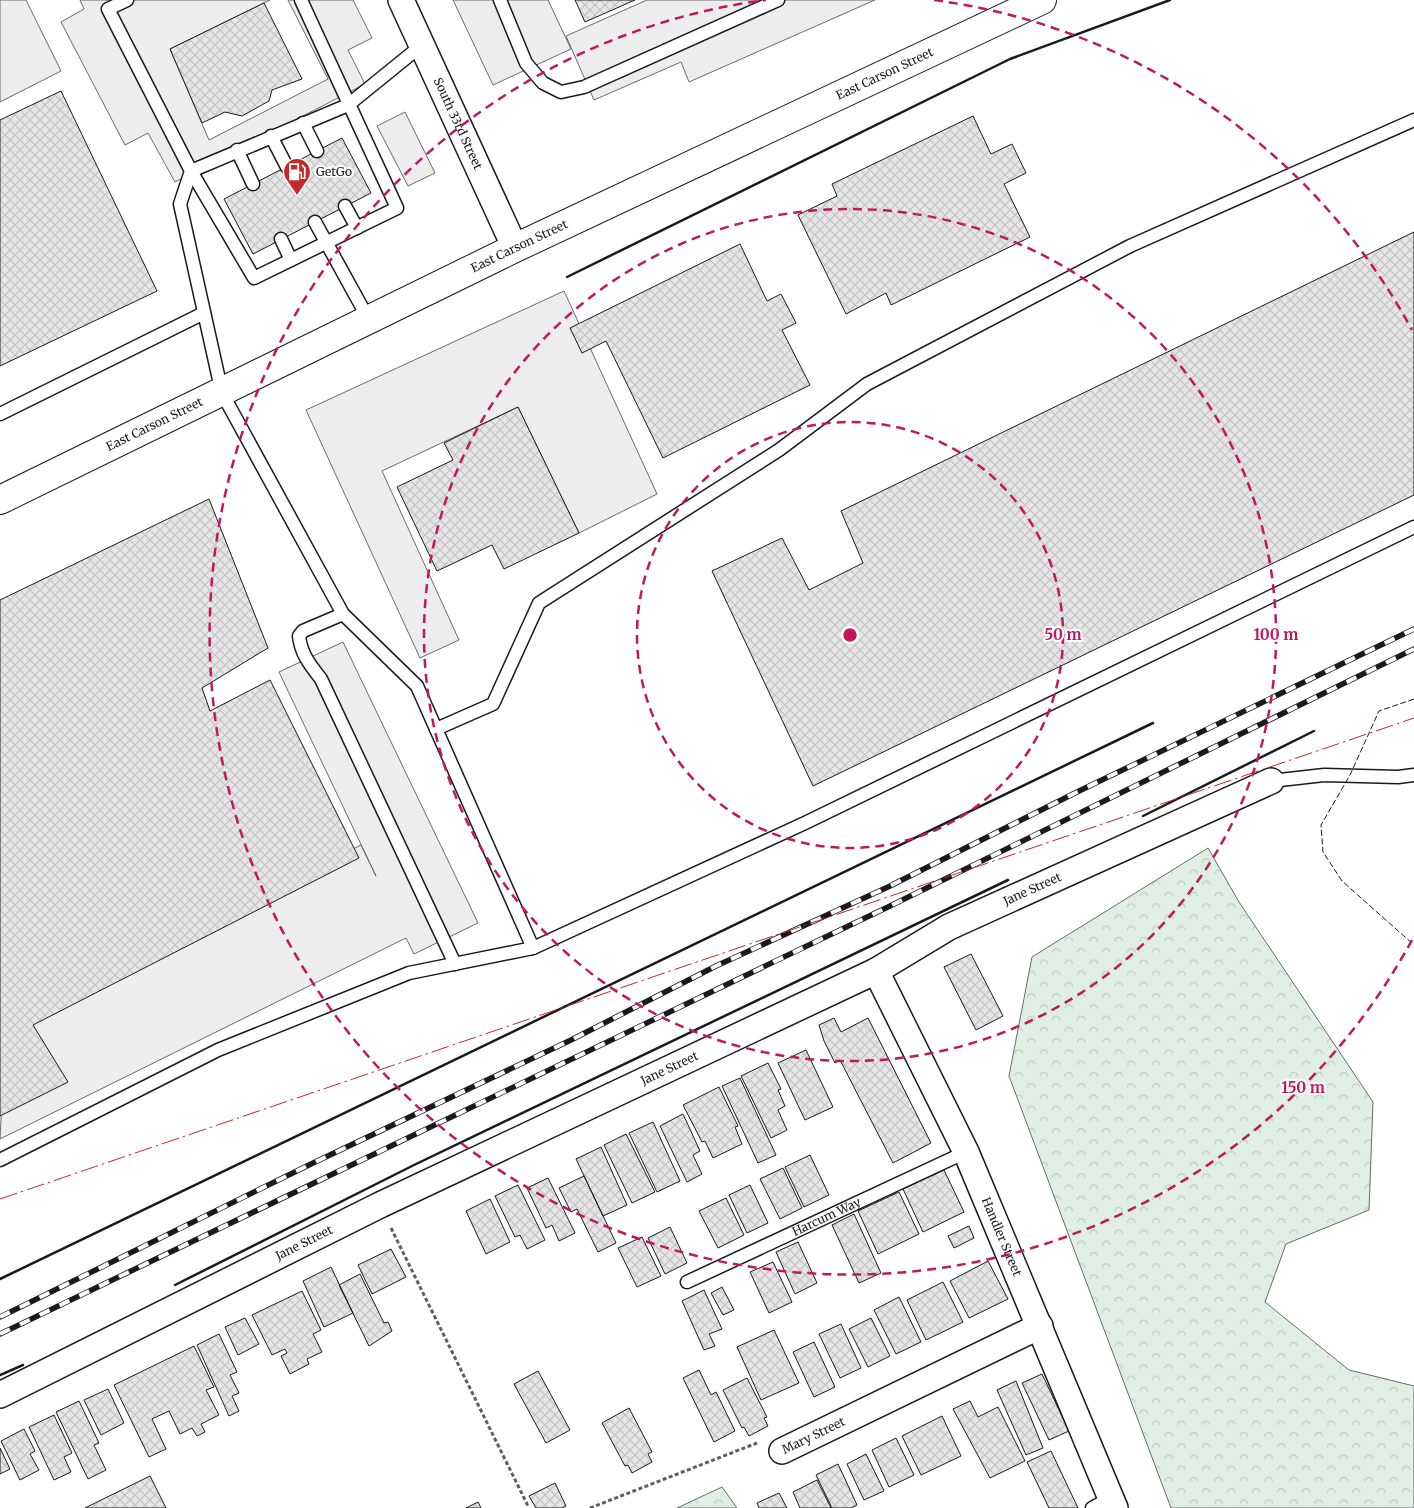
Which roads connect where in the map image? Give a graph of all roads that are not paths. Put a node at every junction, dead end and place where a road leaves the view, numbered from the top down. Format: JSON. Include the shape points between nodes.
{"nodes":[{"id":1,"x":127,"y":0,"type":"edge"},
{"id":2,"x":301,"y":0,"type":"edge"},
{"id":3,"x":401,"y":0,"type":"edge"},
{"id":4,"x":500,"y":0,"type":"edge"},
{"id":5,"x":778,"y":0,"type":"edge"},
{"id":6,"x":1042,"y":0,"type":"edge"},
{"id":7,"x":422,"y":45,"type":"junction"},
{"id":8,"x":348,"y":105,"type":"junction"},
{"id":9,"x":1414,"y":120,"type":"edge"},
{"id":10,"x":303,"y":123,"type":"junction"},
{"id":11,"x":271,"y":136,"type":"junction"},
{"id":12,"x":237,"y":150,"type":"junction"},
{"id":13,"x":317,"y":151,"type":"dead end"},
{"id":14,"x":287,"y":167,"type":"dead end"},
{"id":15,"x":192,"y":171,"type":"junction"},
{"id":16,"x":254,"y":184,"type":"dead end"},
{"id":17,"x":346,"y":206,"type":"dead end"},
{"id":18,"x":315,"y":222,"type":"dead end"},
{"id":19,"x":357,"y":228,"type":"junction"},
{"id":20,"x":281,"y":239,"type":"dead end"},
{"id":21,"x":327,"y":244,"type":"junction"},
{"id":22,"x":515,"y":248,"type":"junction"},
{"id":23,"x":291,"y":260,"type":"junction"},
{"id":24,"x":204,"y":313,"type":"junction"},
{"id":25,"x":369,"y":320,"type":"junction"},
{"id":26,"x":222,"y":393,"type":"junction"},
{"id":27,"x":0,"y":414,"type":"edge"},
{"id":28,"x":0,"y":500,"type":"edge"},
{"id":29,"x":1414,"y":527,"type":"edge"},
{"id":30,"x":343,"y":614,"type":"junction"},
{"id":31,"x":436,"y":729,"type":"junction"},
{"id":32,"x":1414,"y":775,"type":"edge"},
{"id":33,"x":1271,"y":782,"type":"joint"},
{"id":34,"x":533,"y":948,"type":"junction"},
{"id":35,"x":455,"y":964,"type":"junction"},
{"id":36,"x":876,"y":971,"type":"junction"},
{"id":37,"x":966,"y":1152,"type":"junction"},
{"id":38,"x":0,"y":1160,"type":"edge"},
{"id":39,"x":687,"y":1282,"type":"dead end"},
{"id":40,"x":1040,"y":1326,"type":"junction"},
{"id":41,"x":0,"y":1395,"type":"edge"},
{"id":42,"x":782,"y":1451,"type":"road end"},
{"id":43,"x":1107,"y":1504,"type":"edge"}],
"edges":[{"from":1,"to":15,"type":"lane","via":[[108,9]]},
{"from":2,"to":8,"type":"lane"},
{"from":3,"to":7,"type":"street","name":"South 33rd Street"},
{"from":4,"to":5,"type":"lane","via":[[526,63],[543,83],[561,92],[584,88]]},
{"from":6,"to":22,"type":"main road","name":"East Carson Street"},
{"from":7,"to":8,"type":"lane"},
{"from":7,"to":22,"type":"street","name":"South 33rd Street"},
{"from":8,"to":10,"type":"lane"},
{"from":8,"to":19,"type":"lane","via":[[397,208]]},
{"from":9,"to":31,"type":"lane","via":[[1130,246],[867,384],[779,450],[539,603],[493,704]]},
{"from":10,"to":11,"type":"lane"},
{"from":10,"to":13,"type":"lane"},
{"from":11,"to":12,"type":"lane"},
{"from":11,"to":14,"type":"lane"},
{"from":12,"to":15,"type":"lane"},
{"from":12,"to":16,"type":"lane"},
{"from":15,"to":23,"type":"lane","via":[[254,278]]},
{"from":15,"to":24,"type":"lane","via":[[180,204]]},
{"from":17,"to":19,"type":"lane"},
{"from":18,"to":21,"type":"lane"},
{"from":19,"to":21,"type":"lane"},
{"from":20,"to":23,"type":"lane"},
{"from":21,"to":23,"type":"lane"},
{"from":21,"to":25,"type":"lane"},
{"from":22,"to":25,"type":"main road","name":"East Carson Street"},
{"from":24,"to":26,"type":"lane"},
{"from":24,"to":27,"type":"lane"},
{"from":25,"to":26,"type":"main road","name":"East Carson Street"},
{"from":26,"to":28,"type":"main road","name":"East Carson Street"},
{"from":26,"to":30,"type":"lane"},
{"from":29,"to":34,"type":"lane","via":[[805,823]]},
{"from":30,"to":31,"type":"lane","via":[[417,686]]},
{"from":30,"to":35,"type":"lane","via":[[304,630],[299,636],[300,644],[304,656],[321,679]]},
{"from":31,"to":34,"type":"lane"},
{"from":32,"to":33,"type":"lane","name":"Jane Street","via":[[1324,775]]},
{"from":33,"to":36,"type":"street","name":"Jane Street","via":[[949,927]]},
{"from":34,"to":35,"type":"lane"},
{"from":35,"to":38,"type":"lane","via":[[409,973],[218,1050]]},
{"from":36,"to":37,"type":"street","name":"Handler Street"},
{"from":36,"to":41,"type":"street","name":"Jane Street","via":[[380,1205]]},
{"from":37,"to":39,"type":"lane","name":"Harcum Way"},
{"from":37,"to":40,"type":"street","name":"Handler Street"},
{"from":40,"to":42,"type":"street","name":"Mary Street"},
{"from":40,"to":43,"type":"street","name":"Handler Street"}]}
